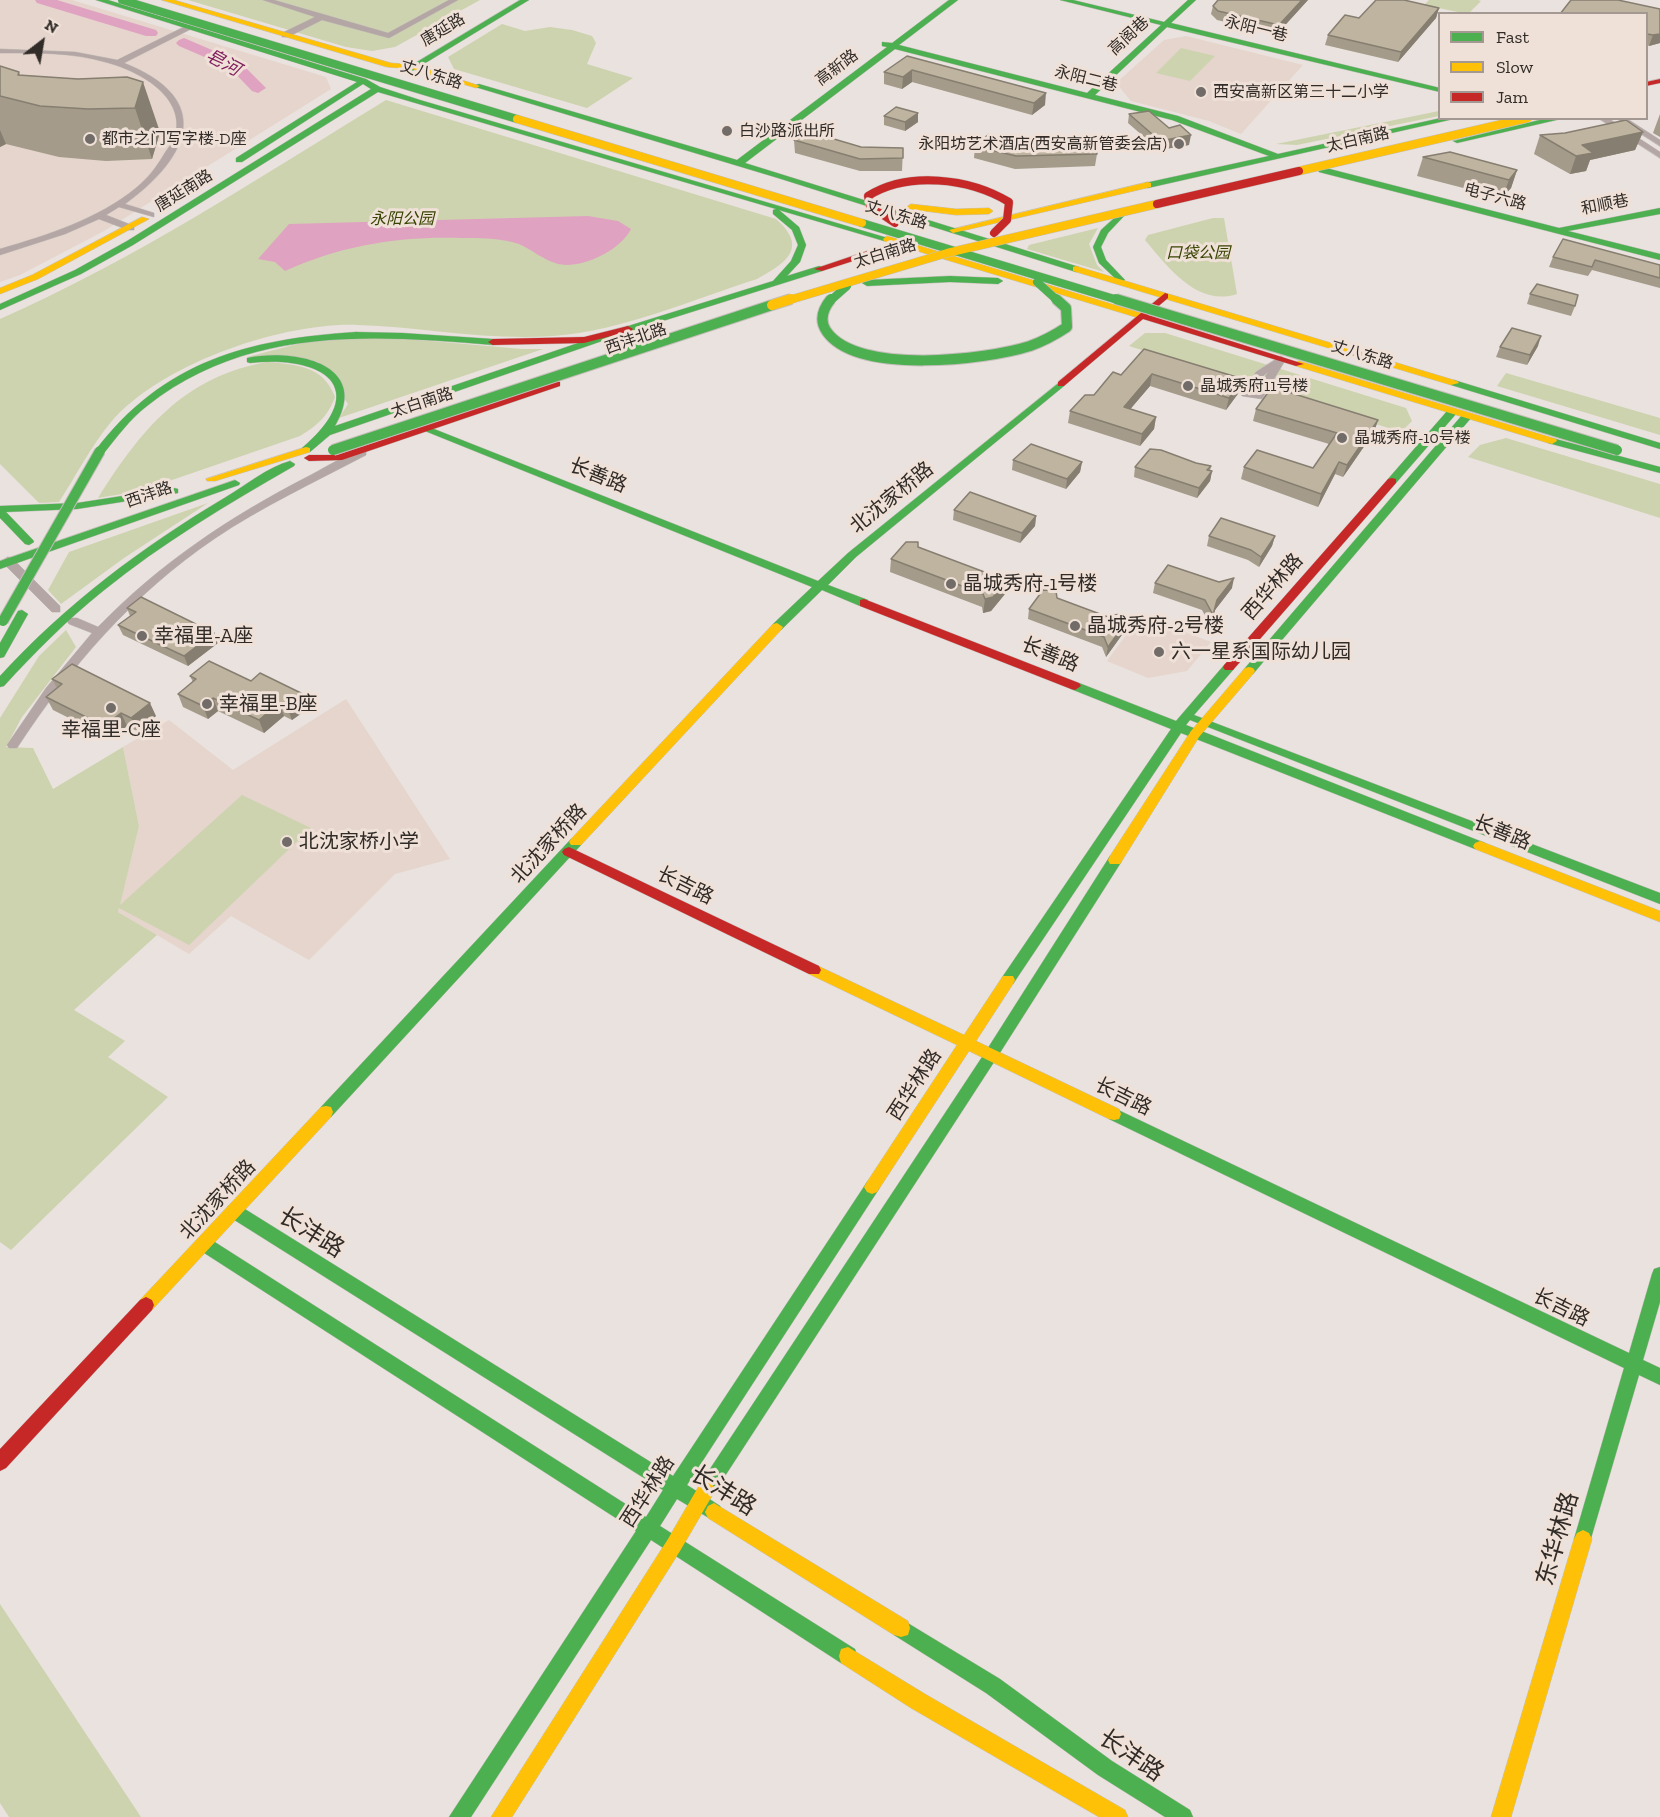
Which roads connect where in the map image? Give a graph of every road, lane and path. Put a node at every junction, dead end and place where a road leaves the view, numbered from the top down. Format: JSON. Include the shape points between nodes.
{"nodes":[{"id":1,"x":100,"y":0,"type":"edge"},
{"id":2,"x":122,"y":0,"type":"edge"},
{"id":3,"x":145,"y":0,"type":"edge"},
{"id":4,"x":166,"y":0,"type":"edge"},
{"id":5,"x":267,"y":0,"type":"edge"},
{"id":6,"x":454,"y":0,"type":"edge"},
{"id":7,"x":505,"y":0,"type":"edge"},
{"id":8,"x":525,"y":0,"type":"edge"},
{"id":9,"x":944,"y":0,"type":"edge"},
{"id":10,"x":954,"y":0,"type":"edge"},
{"id":11,"x":1064,"y":0,"type":"edge"},
{"id":12,"x":1079,"y":0,"type":"edge"},
{"id":13,"x":1192,"y":0,"type":"edge"},
{"id":14,"x":321,"y":17,"type":"junction"},
{"id":15,"x":1167,"y":23,"type":"junction"},
{"id":16,"x":189,"y":28,"type":"junction"},
{"id":17,"x":285,"y":35,"type":"junction"},
{"id":18,"x":889,"y":45,"type":"junction"},
{"id":19,"x":0,"y":51,"type":"edge"},
{"id":20,"x":118,"y":63,"type":"junction"},
{"id":21,"x":390,"y":65,"type":"junction"},
{"id":22,"x":413,"y":67,"type":"junction"},
{"id":23,"x":363,"y":81,"type":"junction"},
{"id":24,"x":461,"y":81,"type":"junction"},
{"id":25,"x":1438,"y":88,"type":"edge"},
{"id":26,"x":377,"y":89,"type":"junction"},
{"id":27,"x":1089,"y":96,"type":"junction"},
{"id":28,"x":417,"y":102,"type":"junction"},
{"id":29,"x":1445,"y":120,"type":"edge"},
{"id":30,"x":1491,"y":120,"type":"edge"},
{"id":31,"x":1519,"y":120,"type":"edge"},
{"id":32,"x":1552,"y":120,"type":"edge"},
{"id":33,"x":1605,"y":120,"type":"edge"},
{"id":34,"x":1623,"y":120,"type":"edge"},
{"id":35,"x":1660,"y":144,"type":"edge"},
{"id":36,"x":1276,"y":156,"type":"junction"},
{"id":37,"x":1660,"y":156,"type":"edge"},
{"id":38,"x":735,"y":162,"type":"junction"},
{"id":39,"x":1322,"y":170,"type":"junction"},
{"id":40,"x":826,"y":191,"type":"junction"},
{"id":41,"x":117,"y":204,"type":"junction"},
{"id":42,"x":764,"y":205,"type":"junction"},
{"id":43,"x":1041,"y":208,"type":"junction"},
{"id":44,"x":1660,"y":211,"type":"edge"},
{"id":45,"x":1122,"y":214,"type":"junction"},
{"id":46,"x":97,"y":215,"type":"junction"},
{"id":47,"x":151,"y":215,"type":"junction"},
{"id":48,"x":868,"y":220,"type":"junction"},
{"id":49,"x":900,"y":225,"type":"junction"},
{"id":50,"x":130,"y":228,"type":"junction"},
{"id":51,"x":951,"y":230,"type":"junction"},
{"id":52,"x":1557,"y":230,"type":"junction"},
{"id":53,"x":997,"y":239,"type":"junction"},
{"id":54,"x":900,"y":243,"type":"junction"},
{"id":55,"x":0,"y":252,"type":"edge"},
{"id":56,"x":1660,"y":257,"type":"edge"},
{"id":57,"x":951,"y":258,"type":"junction"},
{"id":58,"x":992,"y":262,"type":"junction"},
{"id":59,"x":863,"y":281,"type":"junction"},
{"id":60,"x":776,"y":282,"type":"junction"},
{"id":61,"x":1123,"y":283,"type":"junction"},
{"id":62,"x":1040,"y":284,"type":"junction"},
{"id":63,"x":0,"y":291,"type":"edge"},
{"id":64,"x":1166,"y":296,"type":"junction"},
{"id":65,"x":0,"y":307,"type":"edge"},
{"id":66,"x":1144,"y":316,"type":"junction"},
{"id":67,"x":628,"y":329,"type":"junction"},
{"id":68,"x":1452,"y":412,"type":"junction"},
{"id":69,"x":1467,"y":416,"type":"junction"},
{"id":70,"x":432,"y":427,"type":"junction"},
{"id":71,"x":328,"y":442,"type":"junction"},
{"id":72,"x":376,"y":445,"type":"junction"},
{"id":73,"x":1660,"y":446,"type":"edge"},
{"id":74,"x":1618,"y":451,"type":"junction"},
{"id":75,"x":107,"y":452,"type":"junction"},
{"id":76,"x":1660,"y":452,"type":"edge"},
{"id":77,"x":307,"y":454,"type":"junction"},
{"id":78,"x":1660,"y":463,"type":"edge"},
{"id":79,"x":290,"y":464,"type":"junction"},
{"id":80,"x":1660,"y":472,"type":"edge"},
{"id":81,"x":180,"y":490,"type":"junction"},
{"id":82,"x":0,"y":510,"type":"edge"},
{"id":83,"x":29,"y":542,"type":"junction"},
{"id":84,"x":2,"y":559,"type":"edge"},
{"id":85,"x":824,"y":580,"type":"junction"},
{"id":86,"x":56,"y":609,"type":"dead end"},
{"id":87,"x":73,"y":621,"type":"dead end"},
{"id":88,"x":2,"y":624,"type":"edge"},
{"id":89,"x":98,"y":631,"type":"junction"},
{"id":90,"x":0,"y":654,"type":"edge"},
{"id":91,"x":0,"y":682,"type":"edge"},
{"id":92,"x":1182,"y":721,"type":"junction"},
{"id":93,"x":1206,"y":723,"type":"junction"},
{"id":94,"x":1195,"y":734,"type":"junction"},
{"id":95,"x":13,"y":745,"type":"dead end"},
{"id":96,"x":569,"y":852,"type":"junction"},
{"id":97,"x":1660,"y":899,"type":"edge"},
{"id":98,"x":1660,"y":917,"type":"edge"},
{"id":99,"x":966,"y":1043,"type":"junction"},
{"id":100,"x":991,"y":1055,"type":"junction"},
{"id":101,"x":234,"y":1211,"type":"junction"},
{"id":102,"x":204,"y":1244,"type":"junction"},
{"id":103,"x":1660,"y":1274,"type":"edge"},
{"id":104,"x":1633,"y":1364,"type":"junction"},
{"id":105,"x":1660,"y":1377,"type":"edge"},
{"id":106,"x":0,"y":1462,"type":"edge"},
{"id":107,"x":674,"y":1488,"type":"junction"},
{"id":108,"x":698,"y":1502,"type":"junction"},
{"id":109,"x":647,"y":1529,"type":"junction"},
{"id":110,"x":674,"y":1545,"type":"junction"},
{"id":111,"x":459,"y":1817,"type":"edge"},
{"id":112,"x":501,"y":1817,"type":"edge"},
{"id":113,"x":1118,"y":1817,"type":"edge"},
{"id":114,"x":1183,"y":1817,"type":"edge"},
{"id":115,"x":1501,"y":1817,"type":"edge"}],
"edges":[{"from":1,"to":16,"type":"main road","name":"丈八东路"},
{"from":2,"to":48,"type":"main road","name":"丈八东路","bridge":true},
{"from":3,"to":48,"type":"main road","name":"丈八东路"},
{"from":4,"to":17,"type":"main road","name":"丈八东路"},
{"from":5,"to":14,"type":"street"},
{"from":6,"to":14,"type":"street","via":[[389,36]]},
{"from":7,"to":21,"type":"main road","name":"唐延路"},
{"from":8,"to":22,"type":"main road","name":"唐延路"},
{"from":9,"to":18,"type":"main road","name":"高新路"},
{"from":10,"to":18,"type":"main road","name":"高新路"},
{"from":11,"to":15,"type":"main road","name":"永阳一巷"},
{"from":12,"to":15,"type":"main road","name":"永阳一巷"},
{"from":13,"to":15,"type":"main road","name":"高阁巷"},
{"from":14,"to":17,"type":"street"},
{"from":15,"to":25,"type":"main road","name":"永阳一巷"},
{"from":15,"to":27,"type":"main road","name":"高阁巷"},
{"from":16,"to":20,"type":"street"},
{"from":16,"to":23,"type":"main road","name":"丈八东路"},
{"from":17,"to":21,"type":"main road","name":"丈八东路"},
{"from":18,"to":27,"type":"main road","name":"永阳二巷"},
{"from":18,"to":38,"type":"main road","name":"高新路"},
{"from":19,"to":20,"type":"street","via":[[40,51]]},
{"from":20,"to":41,"type":"street","via":[[161,85],[181,112],[179,137],[156,174]]},
{"from":21,"to":22,"type":"main road","name":"丈八东路"},
{"from":21,"to":23,"type":"main road","name":"唐延路"},
{"from":22,"to":24,"type":"main road","name":"丈八东路"},
{"from":22,"to":26,"type":"main road","name":"唐延路"},
{"from":23,"to":26,"type":"main road","name":"丈八东路"},
{"from":23,"to":47,"type":"main road","name":"唐延南路"},
{"from":24,"to":38,"type":"main road"},
{"from":24,"to":48,"type":"main road","via":[[494,98],[760,176]]},
{"from":26,"to":28,"type":"main road","name":"丈八东路"},
{"from":26,"to":65,"type":"main road","name":"唐延南路","via":[[130,243],[78,272]]},
{"from":27,"to":36,"type":"main road","name":"永阳二巷","via":[[1203,127]]},
{"from":28,"to":42,"type":"main road"},
{"from":28,"to":48,"type":"main road","bridge":true,"via":[[451,106],[741,193]]},
{"from":29,"to":36,"type":"main road","name":"太白南路"},
{"from":30,"to":53,"type":"main road","name":"太白南路"},
{"from":31,"to":59,"type":"main road","name":"太白南路","bridge":true,"via":[[947,253]]},
{"from":32,"to":39,"type":"main road","name":"太白南路"},
{"from":33,"to":37,"type":"street"},
{"from":34,"to":35,"type":"street"},
{"from":36,"to":43,"type":"main road","name":"太白南路"},
{"from":38,"to":40,"type":"main road"},
{"from":39,"to":45,"type":"main road","name":"太白南路"},
{"from":39,"to":52,"type":"main road","name":"电子六路"},
{"from":40,"to":43,"type":"main road","via":[[956,212]]},
{"from":40,"to":51,"type":"main road"},
{"from":41,"to":46,"type":"street"},
{"from":41,"to":47,"type":"street"},
{"from":42,"to":54,"type":"main road"},
{"from":42,"to":60,"type":"main road","via":[[791,222],[803,244],[802,254]]},
{"from":43,"to":51,"type":"main road","name":"太白南路"},
{"from":44,"to":52,"type":"main road","name":"和顺巷"},
{"from":45,"to":53,"type":"main road","name":"太白南路"},
{"from":45,"to":61,"type":"main road","via":[[1097,240],[1096,248],[1101,263]]},
{"from":46,"to":50,"type":"street"},
{"from":46,"to":55,"type":"street"},
{"from":47,"to":50,"type":"main road","name":"唐延南路"},
{"from":48,"to":49,"type":"main road","name":"丈八东路","bridge":true},
{"from":48,"to":58,"type":"main road","name":"丈八东路","bridge":true},
{"from":49,"to":53,"type":"main road","bridge":true,"via":[[878,216],[867,202],[868,196],[883,187],[968,185],[992,191],[1010,202],[1011,212]]},
{"from":49,"to":74,"type":"main road","name":"丈八东路","bridge":true},
{"from":50,"to":63,"type":"main road","name":"唐延南路"},
{"from":51,"to":53,"type":"main road"},
{"from":51,"to":54,"type":"main road","name":"西沣北路"},
{"from":52,"to":56,"type":"main road","name":"电子六路"},
{"from":53,"to":57,"type":"main road","name":"西沣北路"},
{"from":53,"to":61,"type":"main road"},
{"from":53,"to":71,"type":"main road","name":"太白南路","bridge":true,"via":[[763,299]]},
{"from":54,"to":57,"type":"main road"},
{"from":54,"to":60,"type":"main road","name":"西沣北路"},
{"from":57,"to":59,"type":"main road","name":"西沣北路"},
{"from":57,"to":62,"type":"main road"},
{"from":58,"to":59,"type":"main road","bridge":true,"via":[[1059,296],[1067,308],[1065,329],[1044,344],[1008,352],[898,358],[851,351],[832,340],[820,326],[819,314],[837,292]]},
{"from":58,"to":74,"type":"main road","name":"丈八东路","bridge":true},
{"from":59,"to":62,"type":"main road","via":[[950,279]]},
{"from":59,"to":70,"type":"main road","name":"西沣北路"},
{"from":59,"to":71,"type":"main road","name":"太白南路","bridge":true,"via":[[752,311]]},
{"from":60,"to":67,"type":"main road","name":"西沣北路"},
{"from":61,"to":64,"type":"main road"},
{"from":62,"to":66,"type":"main road","name":"丈八东路"},
{"from":64,"to":66,"type":"main road","name":"北沈家桥路"},
{"from":64,"to":73,"type":"main road"},
{"from":66,"to":68,"type":"main road","name":"丈八东路"},
{"from":66,"to":85,"type":"main road","name":"北沈家桥路"},
{"from":67,"to":71,"type":"main road","name":"西沣北路"},
{"from":67,"to":75,"type":"main road","via":[[585,340],[533,344],[361,333],[294,339],[247,351],[195,371],[151,398],[125,421]]},
{"from":68,"to":69,"type":"main road","name":"丈八东路"},
{"from":68,"to":92,"type":"main road","name":"西华林路"},
{"from":69,"to":74,"type":"main road","name":"丈八东路"},
{"from":69,"to":93,"type":"main road","name":"西华林路"},
{"from":70,"to":72,"type":"main road","name":"西沣北路"},
{"from":70,"to":85,"type":"main road","name":"长善路"},
{"from":71,"to":75,"type":"main road","via":[[341,400],[340,386],[328,372],[295,360],[254,359],[231,364],[177,392],[150,411]]},
{"from":71,"to":77,"type":"main road","name":"西沣北路"},
{"from":72,"to":77,"type":"main road","name":"西沣北路","via":[[338,458]]},
{"from":72,"to":89,"type":"street","via":[[270,501],[192,550]]},
{"from":74,"to":76,"type":"main road","name":"丈八东路"},
{"from":74,"to":78,"type":"main road","name":"丈八东路"},
{"from":74,"to":80,"type":"main road","name":"丈八东路"},
{"from":75,"to":88,"type":"main road","bridge":true},
{"from":75,"to":90,"type":"main road"},
{"from":77,"to":79,"type":"main road","name":"西沣路"},
{"from":77,"to":81,"type":"main road","name":"西沣路"},
{"from":79,"to":84,"type":"main road","name":"西沣路"},
{"from":79,"to":91,"type":"main road","via":[[133,558],[61,617]]},
{"from":81,"to":82,"type":"main road","via":[[77,506]]},
{"from":81,"to":83,"type":"main road","name":"西沣路"},
{"from":82,"to":83,"type":"main road"},
{"from":83,"to":84,"type":"main road","name":"西沣路"},
{"from":84,"to":86,"type":"street"},
{"from":85,"to":92,"type":"main road","name":"长善路"},
{"from":85,"to":96,"type":"main road","name":"北沈家桥路"},
{"from":87,"to":89,"type":"street"},
{"from":89,"to":95,"type":"street","via":[[38,705]]},
{"from":92,"to":93,"type":"main road","name":"长善路"},
{"from":92,"to":94,"type":"main road","name":"长善路"},
{"from":92,"to":99,"type":"main road","name":"西华林路"},
{"from":93,"to":94,"type":"main road","name":"西华林路"},
{"from":93,"to":97,"type":"main road","name":"长善路"},
{"from":94,"to":98,"type":"main road","name":"长善路"},
{"from":94,"to":100,"type":"main road","name":"西华林路"},
{"from":96,"to":99,"type":"main road","name":"长吉路"},
{"from":96,"to":101,"type":"main road","name":"北沈家桥路"},
{"from":99,"to":100,"type":"main road","name":"长吉路"},
{"from":99,"to":107,"type":"main road","name":"西华林路"},
{"from":100,"to":104,"type":"main road","name":"长吉路"},
{"from":100,"to":108,"type":"main road","name":"西华林路"},
{"from":101,"to":102,"type":"main road","name":"北沈家桥路"},
{"from":101,"to":107,"type":"main road","name":"长沣路"},
{"from":102,"to":106,"type":"main road","name":"北沈家桥路"},
{"from":102,"to":109,"type":"main road"},
{"from":103,"to":104,"type":"main road","name":"东华林路"},
{"from":104,"to":105,"type":"main road","name":"长吉路"},
{"from":104,"to":115,"type":"main road","name":"东华林路"},
{"from":107,"to":108,"type":"main road","name":"长沣路"},
{"from":107,"to":109,"type":"main road","name":"西华林路"},
{"from":108,"to":110,"type":"main road","name":"西华林路"},
{"from":108,"to":114,"type":"main road","name":"长沣路","via":[[993,1686],[1105,1768]]},
{"from":109,"to":110,"type":"main road"},
{"from":109,"to":111,"type":"main road","name":"西华林路"},
{"from":110,"to":112,"type":"main road","name":"西华林路"},
{"from":110,"to":113,"type":"main road","via":[[918,1701]]}]}
